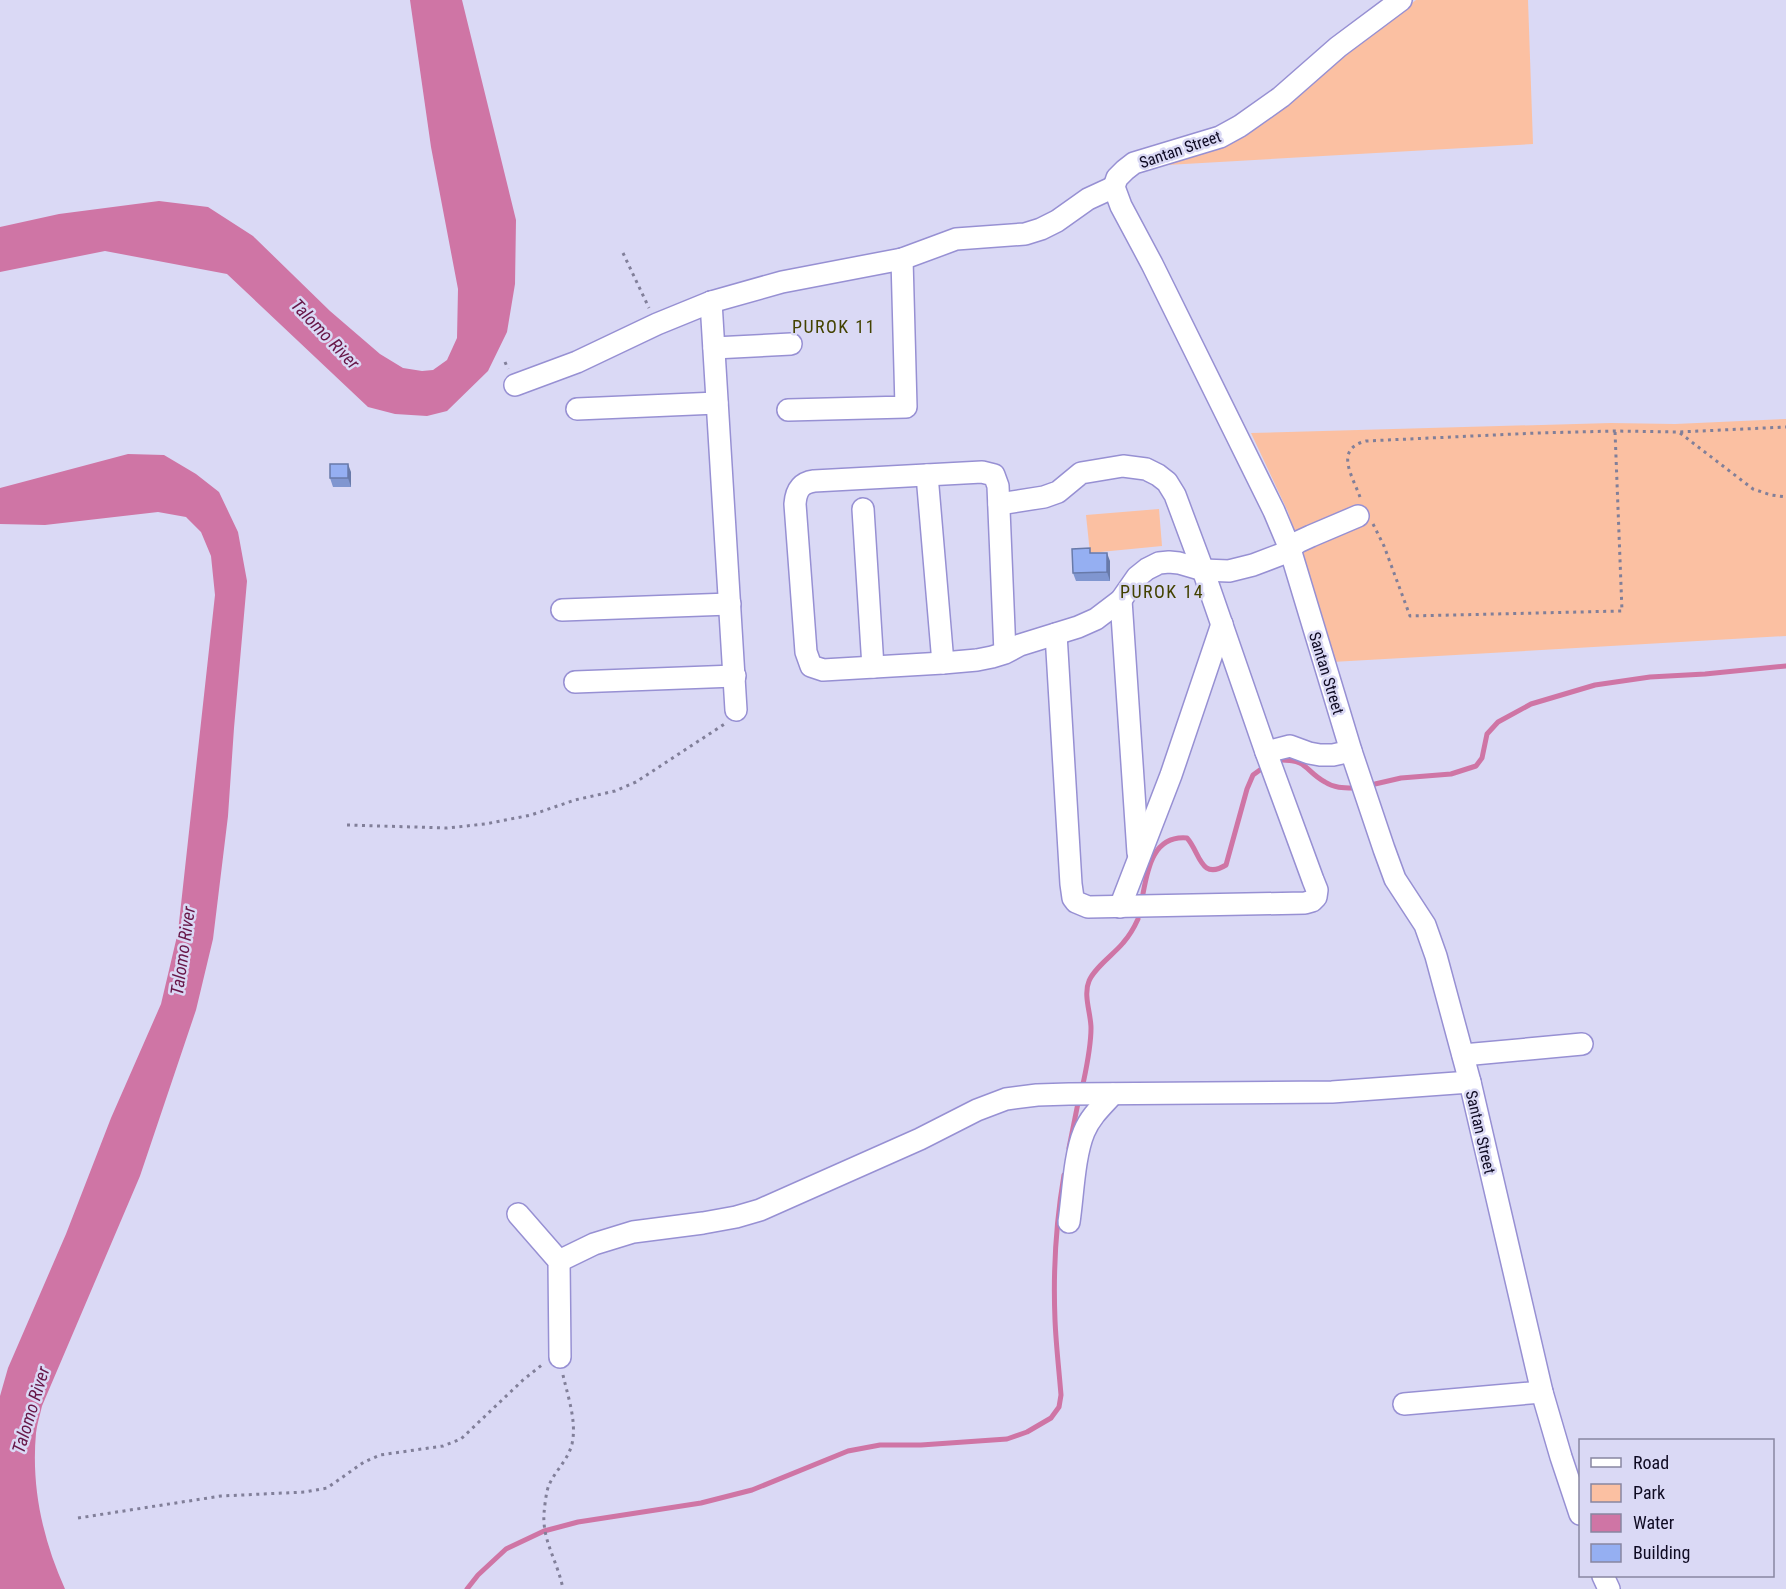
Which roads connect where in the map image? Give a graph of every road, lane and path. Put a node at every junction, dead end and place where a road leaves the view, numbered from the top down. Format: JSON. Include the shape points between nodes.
{"nodes":[{"id":1,"x":1401,"y":0,"type":"edge"},
{"id":2,"x":1114,"y":187,"type":"junction"},
{"id":3,"x":622,"y":253,"type":"dead end"},
{"id":4,"x":902,"y":259,"type":"junction"},
{"id":5,"x":711,"y":302,"type":"junction"},
{"id":6,"x":657,"y":324,"type":"junction"},
{"id":7,"x":791,"y":344,"type":"dead end"},
{"id":8,"x":714,"y":348,"type":"junction"},
{"id":9,"x":515,"y":385,"type":"dead end"},
{"id":10,"x":717,"y":403,"type":"junction"},
{"id":11,"x":577,"y":409,"type":"dead end"},
{"id":12,"x":788,"y":410,"type":"dead end"},
{"id":13,"x":1786,"y":427,"type":"edge"},
{"id":14,"x":1615,"y":431,"type":"junction"},
{"id":15,"x":1679,"y":432,"type":"junction"},
{"id":16,"x":927,"y":475,"type":"junction"},
{"id":17,"x":1786,"y":497,"type":"edge"},
{"id":18,"x":999,"y":504,"type":"junction"},
{"id":19,"x":863,"y":509,"type":"dead end"},
{"id":20,"x":1358,"y":516,"type":"junction"},
{"id":21,"x":1290,"y":549,"type":"junction"},
{"id":22,"x":1203,"y":570,"type":"junction"},
{"id":23,"x":1121,"y":600,"type":"junction"},
{"id":24,"x":730,"y":604,"type":"junction"},
{"id":25,"x":562,"y":610,"type":"dead end"},
{"id":26,"x":1222,"y":624,"type":"junction"},
{"id":27,"x":1056,"y":634,"type":"junction"},
{"id":28,"x":1005,"y":653,"type":"junction"},
{"id":29,"x":943,"y":663,"type":"junction"},
{"id":30,"x":873,"y":667,"type":"junction"},
{"id":31,"x":735,"y":676,"type":"junction"},
{"id":32,"x":575,"y":682,"type":"dead end"},
{"id":33,"x":736,"y":710,"type":"joint"},
{"id":34,"x":1266,"y":752,"type":"junction"},
{"id":35,"x":1351,"y":752,"type":"junction"},
{"id":36,"x":347,"y":825,"type":"dead end"},
{"id":37,"x":1138,"y":862,"type":"junction"},
{"id":38,"x":1120,"y":907,"type":"junction"},
{"id":39,"x":1582,"y":1044,"type":"dead end"},
{"id":40,"x":1463,"y":1055,"type":"junction"},
{"id":41,"x":1470,"y":1082,"type":"junction"},
{"id":42,"x":1113,"y":1094,"type":"junction"},
{"id":43,"x":518,"y":1214,"type":"dead end"},
{"id":44,"x":1069,"y":1222,"type":"dead end"},
{"id":45,"x":559,"y":1262,"type":"junction"},
{"id":46,"x":560,"y":1357,"type":"junction"},
{"id":47,"x":1542,"y":1392,"type":"junction"},
{"id":48,"x":1404,"y":1404,"type":"dead end"},
{"id":49,"x":1579,"y":1508,"type":"edge"},
{"id":50,"x":78,"y":1518,"type":"dead end"},
{"id":51,"x":563,"y":1589,"type":"edge"}],
"edges":[{"from":1,"to":2,"type":"street","name":"Santan Street","via":[[1240,126],[1134,163],[1117,178]]},
{"from":2,"to":4,"type":"street","via":[[1041,229],[1025,234],[956,239]]},
{"from":2,"to":21,"type":"street","name":"Santan Street"},
{"from":3,"to":6,"type":"path"},
{"from":4,"to":5,"type":"street","via":[[782,282]]},
{"from":4,"to":12,"type":"street","via":[[906,407]]},
{"from":5,"to":6,"type":"street"},
{"from":5,"to":8,"type":"street"},
{"from":6,"to":9,"type":"street","via":[[577,362]]},
{"from":7,"to":8,"type":"street"},
{"from":8,"to":10,"type":"street"},
{"from":10,"to":11,"type":"street"},
{"from":10,"to":24,"type":"street"},
{"from":13,"to":15,"type":"path"},
{"from":14,"to":15,"type":"path"},
{"from":14,"to":20,"type":"path","via":[[1355,444],[1348,451],[1347,460],[1360,499]]},
{"from":14,"to":20,"type":"path","via":[[1622,611],[1410,616],[1374,526]]},
{"from":15,"to":17,"type":"path","via":[[1753,489]]},
{"from":16,"to":18,"type":"street","via":[[990,473],[996,479]]},
{"from":16,"to":29,"type":"street"},
{"from":16,"to":30,"type":"street","via":[[806,482],[796,494],[807,660],[823,670]]},
{"from":18,"to":22,"type":"street","via":[[1044,498],[1081,473],[1123,466],[1146,469],[1167,482],[1175,495]]},
{"from":18,"to":28,"type":"street"},
{"from":19,"to":30,"type":"street"},
{"from":20,"to":21,"type":"street"},
{"from":21,"to":22,"type":"street","via":[[1254,566],[1229,571]]},
{"from":21,"to":35,"type":"street","name":"Santan Street"},
{"from":22,"to":23,"type":"street","via":[[1160,563],[1137,577]]},
{"from":22,"to":26,"type":"street"},
{"from":23,"to":27,"type":"street","via":[[1096,619]]},
{"from":23,"to":37,"type":"street"},
{"from":24,"to":25,"type":"street"},
{"from":24,"to":31,"type":"street"},
{"from":26,"to":34,"type":"street"},
{"from":26,"to":37,"type":"street"},
{"from":27,"to":28,"type":"street"},
{"from":27,"to":38,"type":"street","via":[[1073,898],[1088,907]]},
{"from":28,"to":29,"type":"street"},
{"from":29,"to":30,"type":"street"},
{"from":31,"to":32,"type":"street"},
{"from":31,"to":33,"type":"street"},
{"from":33,"to":36,"type":"path","via":[[714,732],[636,782],[531,816],[447,828]]},
{"from":34,"to":35,"type":"street","via":[[1290,746],[1320,755]]},
{"from":34,"to":38,"type":"street","via":[[1317,890],[1316,897],[1305,903]]},
{"from":35,"to":40,"type":"street","name":"Santan Street","via":[[1395,879],[1425,925]]},
{"from":37,"to":38,"type":"street"},
{"from":39,"to":40,"type":"street"},
{"from":40,"to":41,"type":"street","name":"Santan Street"},
{"from":41,"to":42,"type":"street","via":[[1332,1092]]},
{"from":41,"to":47,"type":"street","name":"Santan Street"},
{"from":42,"to":44,"type":"street","via":[[1092,1117],[1084,1133]]},
{"from":42,"to":45,"type":"street","via":[[1006,1099],[760,1210],[704,1223],[633,1232],[594,1244]]},
{"from":43,"to":45,"type":"street"},
{"from":45,"to":46,"type":"street"},
{"from":46,"to":50,"type":"path","via":[[523,1380],[461,1439],[443,1446],[380,1455],[327,1488],[221,1496]]},
{"from":46,"to":51,"type":"path","via":[[573,1420],[572,1444],[549,1485],[544,1531]]},
{"from":47,"to":48,"type":"street"},
{"from":47,"to":49,"type":"street","name":"Santan Street"}]}
